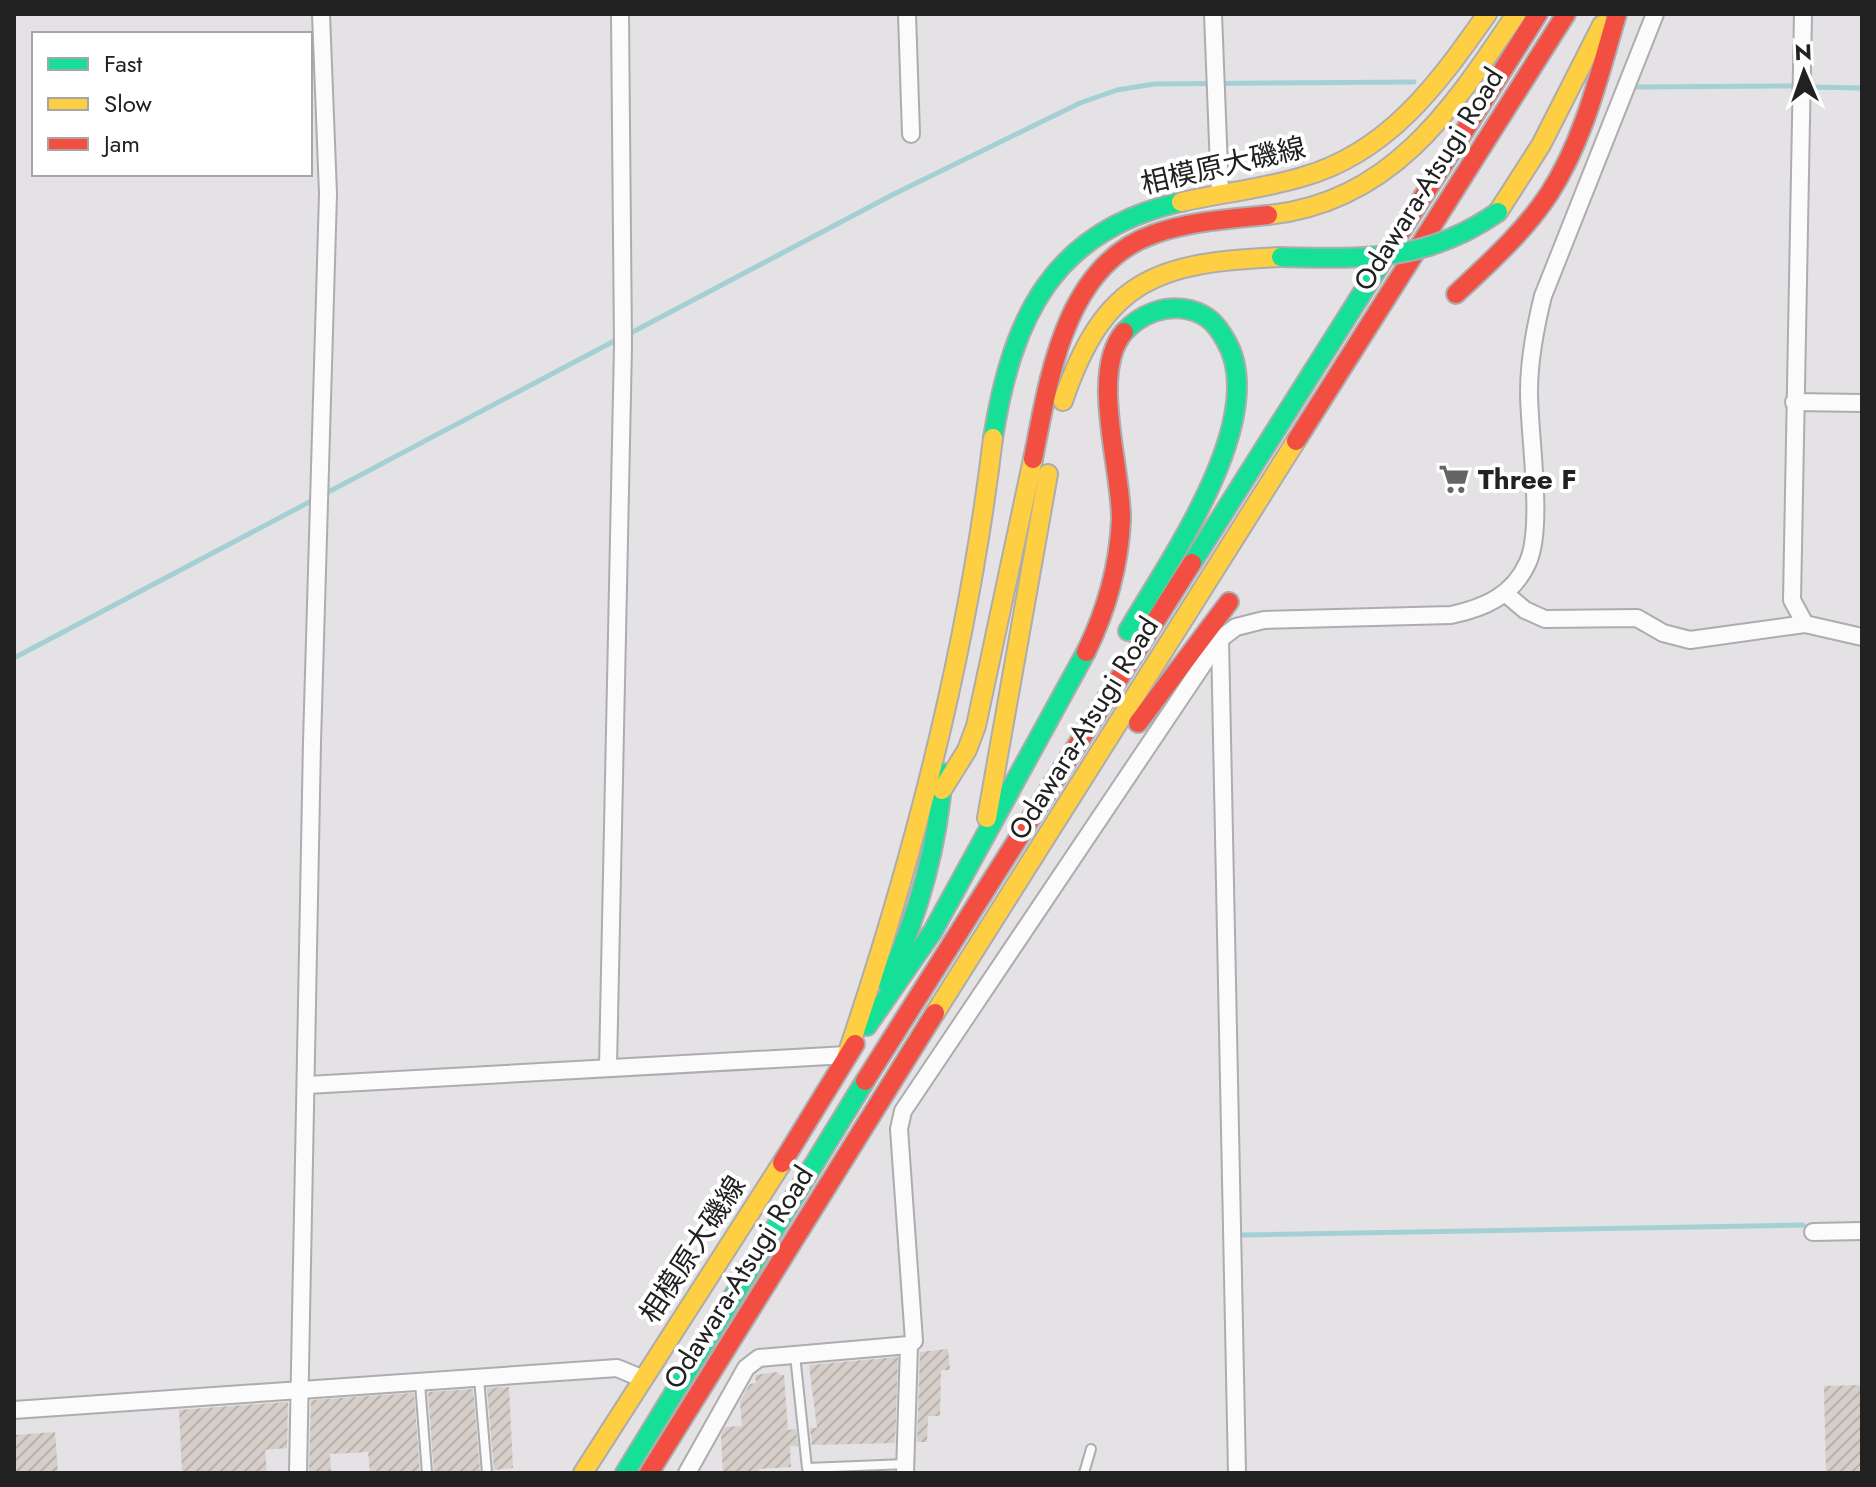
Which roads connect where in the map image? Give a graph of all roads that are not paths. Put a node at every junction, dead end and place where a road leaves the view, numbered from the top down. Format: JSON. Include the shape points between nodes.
{"nodes":[{"id":1,"x":321,"y":14,"type":"edge"},
{"id":2,"x":620,"y":14,"type":"edge"},
{"id":3,"x":907,"y":14,"type":"edge"},
{"id":4,"x":1213,"y":14,"type":"edge"},
{"id":5,"x":1487,"y":14,"type":"edge"},
{"id":6,"x":1516,"y":14,"type":"edge"},
{"id":7,"x":1538,"y":14,"type":"edge"},
{"id":8,"x":1566,"y":14,"type":"edge"},
{"id":9,"x":1608,"y":14,"type":"edge"},
{"id":10,"x":1617,"y":14,"type":"edge"},
{"id":11,"x":1644,"y":14,"type":"edge"},
{"id":12,"x":1655,"y":14,"type":"edge"},
{"id":13,"x":1803,"y":14,"type":"edge"},
{"id":14,"x":1632,"y":76,"type":"junction"},
{"id":15,"x":911,"y":134,"type":"dead end"},
{"id":16,"x":1220,"y":194,"type":"junction"},
{"id":17,"x":1456,"y":294,"type":"dead end"},
{"id":18,"x":1794,"y":402,"type":"junction"},
{"id":19,"x":1862,"y":403,"type":"edge"},
{"id":20,"x":1506,"y":594,"type":"junction"},
{"id":21,"x":1229,"y":602,"type":"dead end"},
{"id":22,"x":1805,"y":624,"type":"junction"},
{"id":23,"x":1862,"y":637,"type":"edge"},
{"id":24,"x":1220,"y":639,"type":"junction"},
{"id":25,"x":944,"y":719,"type":"junction"},
{"id":26,"x":942,"y":790,"type":"junction"},
{"id":27,"x":1030,"y":820,"type":"junction"},
{"id":28,"x":1052,"y":832,"type":"junction"},
{"id":29,"x":973,"y":859,"type":"junction"},
{"id":30,"x":883,"y":953,"type":"junction"},
{"id":31,"x":867,"y":1026,"type":"junction"},
{"id":32,"x":847,"y":1055,"type":"junction"},
{"id":33,"x":608,"y":1067,"type":"junction"},
{"id":34,"x":307,"y":1085,"type":"junction"},
{"id":35,"x":1862,"y":1231,"type":"edge"},
{"id":36,"x":1813,"y":1232,"type":"dead end"},
{"id":37,"x":909,"y":1345,"type":"junction"},
{"id":38,"x":794,"y":1354,"type":"junction"},
{"id":39,"x":479,"y":1378,"type":"junction"},
{"id":40,"x":641,"y":1378,"type":"junction"},
{"id":41,"x":420,"y":1383,"type":"junction"},
{"id":42,"x":301,"y":1391,"type":"junction"},
{"id":43,"x":14,"y":1410,"type":"edge"},
{"id":44,"x":1091,"y":1449,"type":"dead end"},
{"id":45,"x":906,"y":1468,"type":"edge"},
{"id":46,"x":298,"y":1473,"type":"edge"},
{"id":47,"x":427,"y":1473,"type":"edge"},
{"id":48,"x":487,"y":1473,"type":"edge"},
{"id":49,"x":583,"y":1473,"type":"edge"},
{"id":50,"x":625,"y":1473,"type":"edge"},
{"id":51,"x":649,"y":1473,"type":"edge"},
{"id":52,"x":687,"y":1473,"type":"edge"},
{"id":53,"x":1084,"y":1473,"type":"edge"},
{"id":54,"x":1237,"y":1473,"type":"edge"}],
"edges":[{"from":1,"to":34,"type":"street","via":[[328,194]]},
{"from":2,"to":33,"type":"street","via":[[623,346]]},
{"from":3,"to":15,"type":"street"},
{"from":4,"to":16,"type":"street"},
{"from":5,"to":16,"type":"main road","name":"相模原大磯線","via":[[1427,96],[1368,147],[1306,176]]},
{"from":6,"to":26,"type":"main road","via":[[1420,140],[1366,185],[1318,207],[1170,229],[1133,245],[1100,269],[1055,357],[976,726]]},
{"from":7,"to":27,"type":"main road","name":"Odawara-Atsugi Road"},
{"from":8,"to":28,"type":"main road","name":"Odawara-Atsugi Road"},
{"from":9,"to":29,"type":"main road","bridge":true,"via":[[1518,187],[1473,232],[1420,253],[1238,258],[1184,265],[1140,282],[1089,330],[1063,400],[987,818]]},
{"from":10,"to":17,"type":"main road","via":[[1586,117],[1565,164],[1534,214]]},
{"from":11,"to":14,"type":"street"},
{"from":12,"to":14,"type":"street"},
{"from":13,"to":18,"type":"street"},
{"from":14,"to":20,"type":"street","via":[[1543,296],[1531,344],[1534,535],[1528,562]]},
{"from":16,"to":25,"type":"main road","name":"相模原大磯線","via":[[1165,204],[1099,231],[1041,287],[1021,322],[1000,390],[978,561]]},
{"from":18,"to":19,"type":"street"},
{"from":18,"to":22,"type":"street","via":[[1792,600]]},
{"from":20,"to":22,"type":"street","via":[[1545,619],[1637,618],[1690,640]]},
{"from":20,"to":24,"type":"street","via":[[1451,615],[1264,620],[1236,627]]},
{"from":21,"to":28,"type":"main road"},
{"from":22,"to":23,"type":"street"},
{"from":24,"to":37,"type":"street","via":[[903,1111],[899,1129],[914,1341]]},
{"from":24,"to":54,"type":"street"},
{"from":25,"to":26,"type":"main road","name":"相模原大磯線"},
{"from":25,"to":30,"type":"main road","name":"相模原大磯線"},
{"from":26,"to":30,"type":"main road","via":[[929,811],[903,905]]},
{"from":26,"to":31,"type":"main road","name":"相模原大磯線","via":[[933,860],[900,958]]},
{"from":27,"to":29,"type":"main road","via":[[1229,441],[1239,401],[1233,351],[1226,334],[1209,317],[1187,309],[1142,316],[1125,329],[1113,351],[1109,408],[1121,535],[1108,602]]},
{"from":27,"to":50,"type":"main road","name":"Odawara-Atsugi Road"},
{"from":28,"to":51,"type":"main road","name":"Odawara-Atsugi Road"},
{"from":29,"to":31,"type":"main road","via":[[915,960]]},
{"from":30,"to":32,"type":"main road","name":"相模原大磯線"},
{"from":31,"to":32,"type":"main road","name":"相模原大磯線"},
{"from":32,"to":33,"type":"street"},
{"from":32,"to":40,"type":"main road","name":"相模原大磯線"},
{"from":33,"to":34,"type":"street"},
{"from":34,"to":42,"type":"street"},
{"from":35,"to":36,"type":"street"},
{"from":37,"to":38,"type":"street"},
{"from":37,"to":45,"type":"street"},
{"from":38,"to":45,"type":"lane","via":[[807,1468]]},
{"from":38,"to":52,"type":"street","via":[[759,1358],[746,1368]]},
{"from":39,"to":40,"type":"street","via":[[617,1368]]},
{"from":39,"to":41,"type":"street"},
{"from":39,"to":48,"type":"lane"},
{"from":40,"to":49,"type":"main road","name":"相模原大磯線"},
{"from":41,"to":42,"type":"street"},
{"from":41,"to":47,"type":"lane"},
{"from":42,"to":43,"type":"street"},
{"from":42,"to":46,"type":"street"},
{"from":44,"to":53,"type":"lane"}]}
